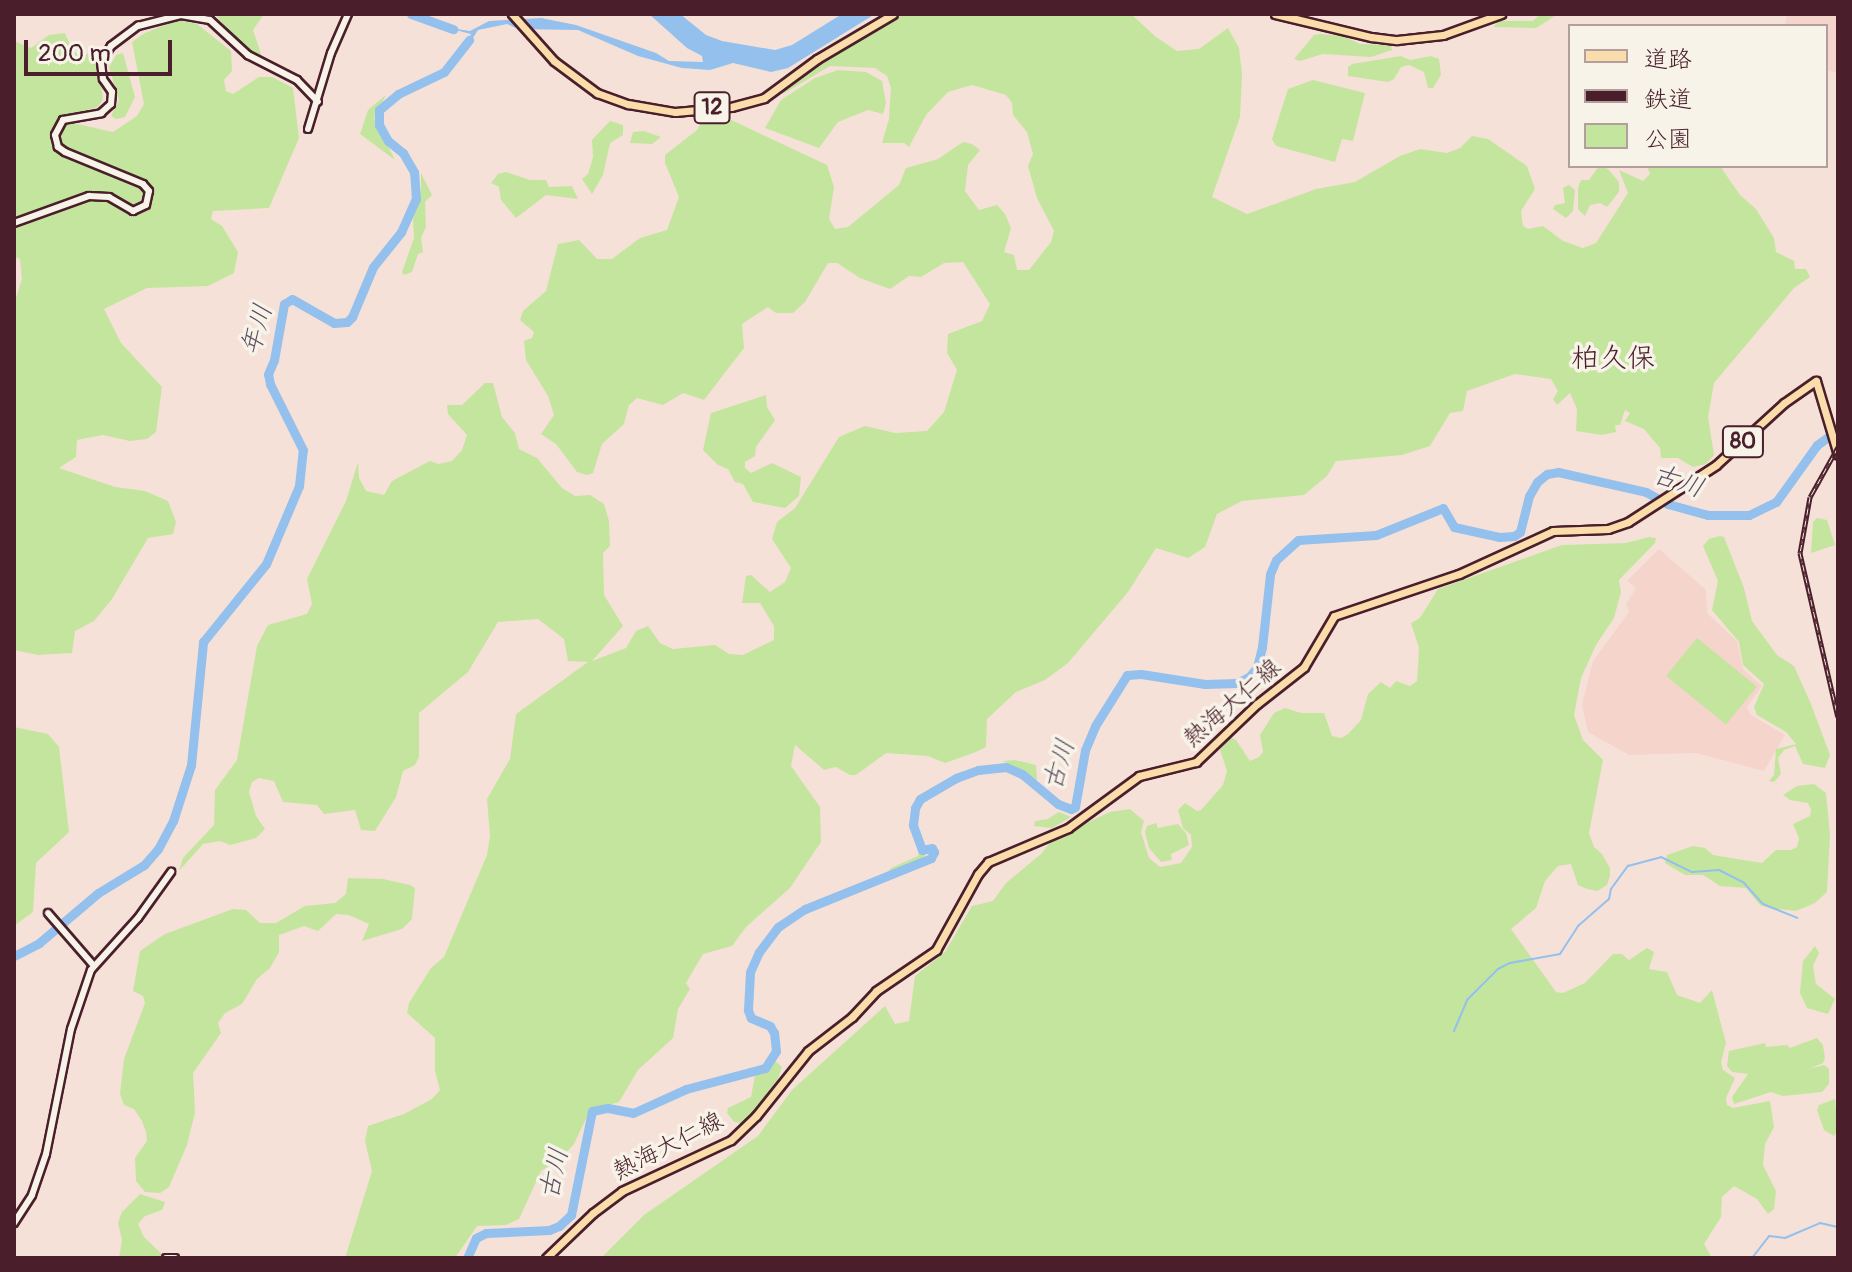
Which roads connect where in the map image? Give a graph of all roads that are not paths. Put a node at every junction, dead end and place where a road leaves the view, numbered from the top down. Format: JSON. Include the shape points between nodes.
{"nodes":[{"id":1,"x":348,"y":14,"type":"edge"},
{"id":2,"x":893,"y":14,"type":"edge"},
{"id":3,"x":1275,"y":14,"type":"edge"},
{"id":4,"x":1501,"y":14,"type":"edge"},
{"id":5,"x":513,"y":15,"type":"edge"},
{"id":6,"x":318,"y":102,"type":"junction"},
{"id":7,"x":308,"y":129,"type":"dead end"},
{"id":8,"x":14,"y":223,"type":"edge"},
{"id":9,"x":1838,"y":455,"type":"edge"},
{"id":10,"x":171,"y":872,"type":"dead end"},
{"id":11,"x":50,"y":916,"type":"dead end"},
{"id":12,"x":94,"y":966,"type":"junction"},
{"id":13,"x":14,"y":1223,"type":"edge"},
{"id":14,"x":166,"y":1258,"type":"edge"},
{"id":15,"x":175,"y":1258,"type":"edge"},
{"id":16,"x":546,"y":1258,"type":"edge"}],
"edges":[{"from":1,"to":6,"type":"street"},
{"from":2,"to":5,"type":"main road","number":"12","via":[[764,98],[675,112],[597,93],[554,61]]},
{"from":3,"to":4,"type":"main road","via":[[1397,40],[1443,35]]},
{"from":6,"to":7,"type":"street"},
{"from":6,"to":8,"type":"street","via":[[297,80],[248,55],[210,20],[181,15],[138,26],[111,46],[101,62],[111,104],[101,113],[63,120],[55,135],[65,152],[143,184],[150,195],[146,205],[133,211],[109,197],[89,196]]},
{"from":9,"to":16,"type":"main road","name":"熱海大仁線","number":"80","via":[[1816,381],[1716,465],[1608,529],[1553,531],[1483,565],[1334,616],[1294,678],[1257,704],[1196,762],[1139,776],[1068,828],[988,862],[936,950],[876,991],[808,1051],[731,1140],[622,1191]]},
{"from":10,"to":12,"type":"street"},
{"from":11,"to":12,"type":"street"},
{"from":12,"to":13,"type":"street","via":[[74,1017],[46,1154],[32,1195]]},
{"from":14,"to":15,"type":"street"}]}
